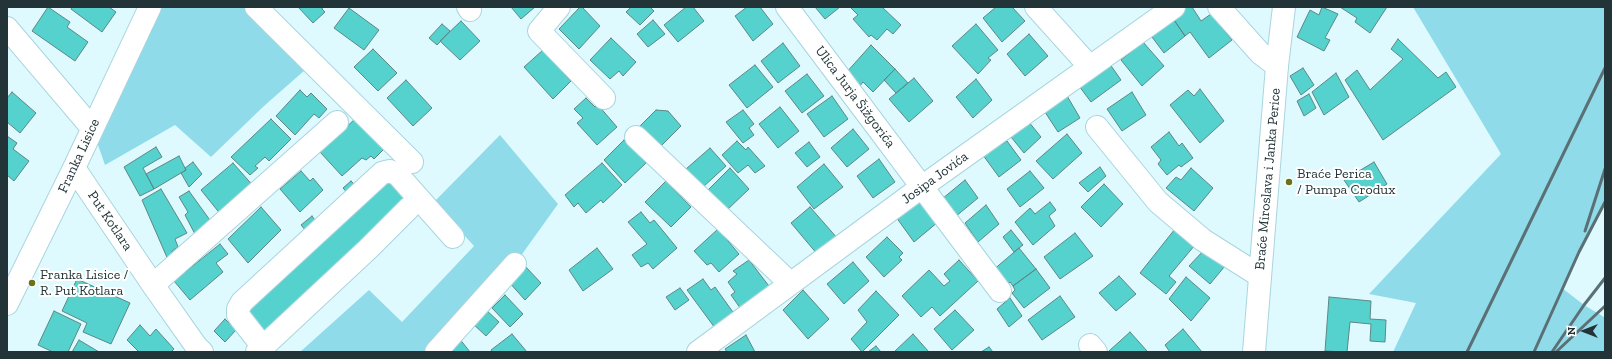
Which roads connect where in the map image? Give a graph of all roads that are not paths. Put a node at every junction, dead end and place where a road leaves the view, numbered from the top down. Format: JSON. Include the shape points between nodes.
{"nodes":[{"id":1,"x":150,"y":7,"type":"edge"},
{"id":2,"x":256,"y":7,"type":"edge"},
{"id":3,"x":559,"y":7,"type":"edge"},
{"id":4,"x":1036,"y":7,"type":"edge"},
{"id":5,"x":1174,"y":7,"type":"edge"},
{"id":6,"x":1219,"y":7,"type":"edge"},
{"id":7,"x":1284,"y":7,"type":"edge"},
{"id":8,"x":789,"y":8,"type":"edge"},
{"id":9,"x":7,"y":28,"type":"edge"},
{"id":10,"x":1277,"y":66,"type":"junction"},
{"id":11,"x":1090,"y":67,"type":"junction"},
{"id":12,"x":604,"y":98,"type":"dead end"},
{"id":13,"x":337,"y":122,"type":"dead end"},
{"id":14,"x":92,"y":128,"type":"junction"},
{"id":15,"x":1097,"y":128,"type":"dead end"},
{"id":16,"x":636,"y":136,"type":"dead end"},
{"id":17,"x":412,"y":162,"type":"dead end"},
{"id":18,"x":74,"y":168,"type":"junction"},
{"id":19,"x":923,"y":186,"type":"junction"},
{"id":20,"x":409,"y":208,"type":"dead end"},
{"id":21,"x":453,"y":237,"type":"dead end"},
{"id":22,"x":515,"y":264,"type":"dead end"},
{"id":23,"x":1260,"y":276,"type":"junction"},
{"id":24,"x":790,"y":283,"type":"junction"},
{"id":25,"x":153,"y":285,"type":"junction"},
{"id":26,"x":1000,"y":291,"type":"dead end"},
{"id":27,"x":7,"y":304,"type":"edge"},
{"id":28,"x":260,"y":349,"type":"edge"},
{"id":29,"x":202,"y":352,"type":"edge"},
{"id":30,"x":436,"y":352,"type":"edge"},
{"id":31,"x":698,"y":352,"type":"edge"},
{"id":32,"x":1254,"y":352,"type":"edge"}],
"edges":[{"from":1,"to":14,"type":"street","name":"Franka Lisice"},
{"from":2,"to":17,"type":"street"},
{"from":3,"to":12,"type":"street","via":[[539,31]]},
{"from":4,"to":11,"type":"street"},
{"from":5,"to":11,"type":"street","name":"Josipa Jovića"},
{"from":6,"to":10,"type":"street","via":[[1260,53]]},
{"from":7,"to":10,"type":"street","name":"Braće Miroslava i Janka Perice"},
{"from":8,"to":19,"type":"street","name":"Ulica Jurja Šižgorića"},
{"from":9,"to":14,"type":"street"},
{"from":10,"to":23,"type":"street","name":"Braće Miroslava i Janka Perice"},
{"from":11,"to":19,"type":"street","name":"Josipa Jovića"},
{"from":13,"to":25,"type":"street"},
{"from":14,"to":18,"type":"street","name":"Franka Lisice"},
{"from":15,"to":23,"type":"street","via":[[1158,202],[1203,240]]},
{"from":16,"to":24,"type":"street"},
{"from":18,"to":25,"type":"street","name":"Put Kotlara"},
{"from":18,"to":27,"type":"street","name":"Franka Lisice"},
{"from":19,"to":24,"type":"street","name":"Josipa Jovića"},
{"from":19,"to":26,"type":"street","name":"Ulica Jurja Šižgorića"},
{"from":20,"to":28,"type":"street"},
{"from":21,"to":28,"type":"street","via":[[398,175],[390,171],[382,173],[242,302],[238,316]]},
{"from":22,"to":30,"type":"street"},
{"from":23,"to":32,"type":"street","name":"Braće Miroslava i Janka Perice"},
{"from":24,"to":31,"type":"street","name":"Josipa Jovića"},
{"from":25,"to":29,"type":"street","name":"Put Kotlara"}]}
